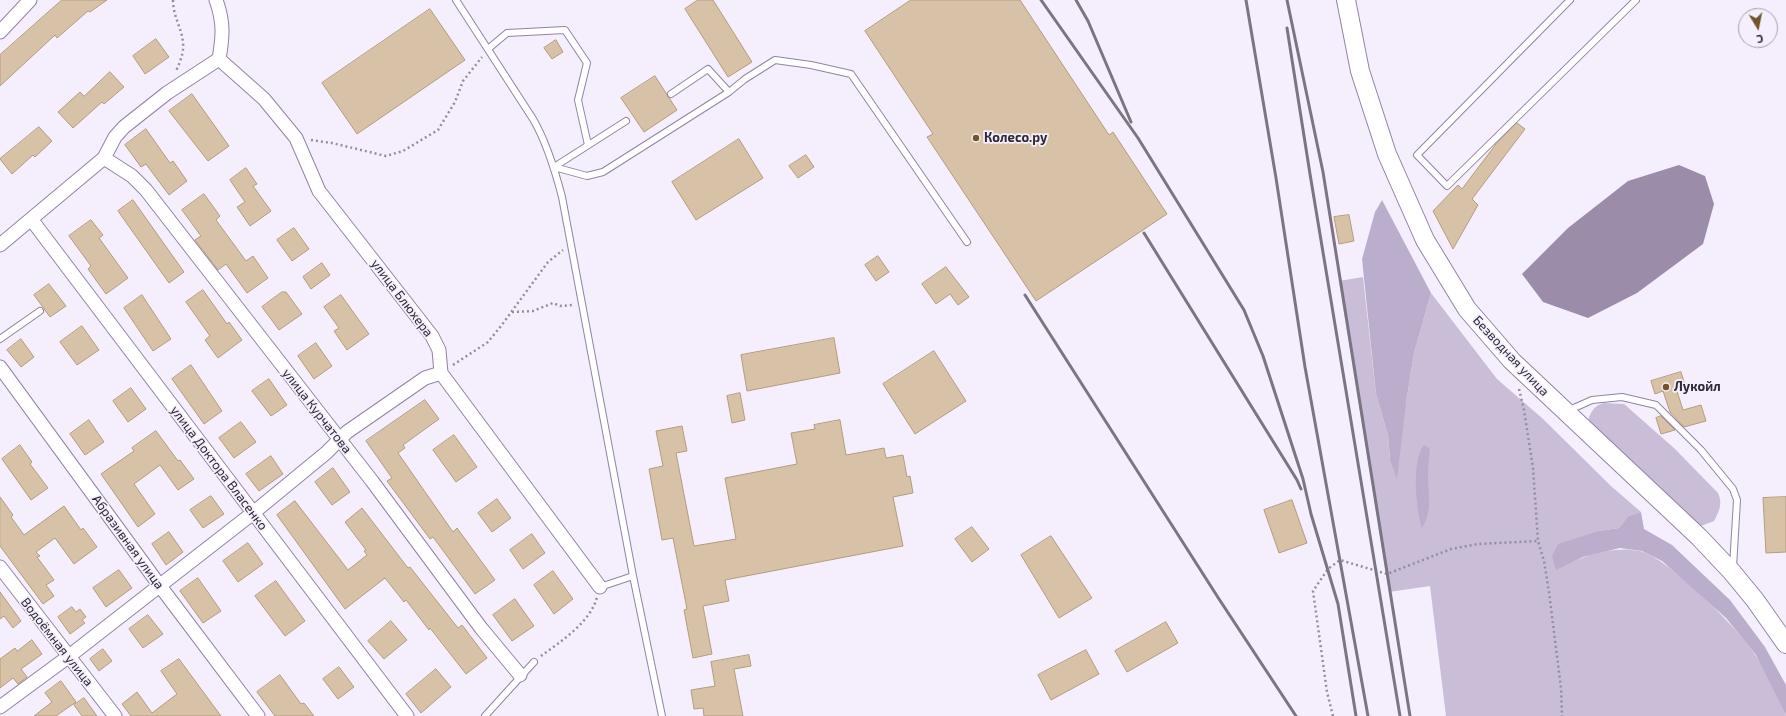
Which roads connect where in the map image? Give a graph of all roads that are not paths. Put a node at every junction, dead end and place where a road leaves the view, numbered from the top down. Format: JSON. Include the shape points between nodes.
{"nodes":[{"id":1,"x":30,"y":0,"type":"edge"},
{"id":2,"x":216,"y":0,"type":"edge"},
{"id":3,"x":456,"y":0,"type":"edge"},
{"id":4,"x":1346,"y":0,"type":"edge"},
{"id":5,"x":1570,"y":0,"type":"edge"},
{"id":6,"x":1636,"y":0,"type":"edge"},
{"id":7,"x":0,"y":32,"type":"edge"},
{"id":8,"x":488,"y":49,"type":"junction"},
{"id":9,"x":219,"y":59,"type":"junction"},
{"id":10,"x":728,"y":92,"type":"junction"},
{"id":11,"x":671,"y":94,"type":"dead end"},
{"id":12,"x":626,"y":121,"type":"dead end"},
{"id":13,"x":588,"y":145,"type":"junction"},
{"id":14,"x":104,"y":158,"type":"junction"},
{"id":15,"x":554,"y":167,"type":"junction"},
{"id":16,"x":31,"y":219,"type":"junction"},
{"id":17,"x":967,"y":242,"type":"dead end"},
{"id":18,"x":0,"y":245,"type":"edge"},
{"id":19,"x":40,"y":311,"type":"dead end"},
{"id":20,"x":0,"y":339,"type":"edge"},
{"id":21,"x":0,"y":367,"type":"edge"},
{"id":22,"x":441,"y":373,"type":"junction"},
{"id":23,"x":1564,"y":412,"type":"junction"},
{"id":24,"x":338,"y":439,"type":"junction"},
{"id":25,"x":253,"y":513,"type":"junction"},
{"id":26,"x":0,"y":567,"type":"edge"},
{"id":27,"x":1732,"y":572,"type":"junction"},
{"id":28,"x":633,"y":576,"type":"junction"},
{"id":29,"x":160,"y":586,"type":"junction"},
{"id":30,"x":600,"y":587,"type":"joint"},
{"id":31,"x":1786,"y":644,"type":"edge"},
{"id":32,"x":68,"y":657,"type":"junction"},
{"id":33,"x":534,"y":662,"type":"road end"},
{"id":34,"x":520,"y":675,"type":"junction"},
{"id":35,"x":0,"y":707,"type":"edge"},
{"id":36,"x":115,"y":716,"type":"edge"},
{"id":37,"x":258,"y":716,"type":"edge"},
{"id":38,"x":407,"y":716,"type":"edge"},
{"id":39,"x":485,"y":716,"type":"edge"},
{"id":40,"x":662,"y":716,"type":"edge"}],
"edges":[{"from":1,"to":7,"type":"street"},
{"from":2,"to":9,"type":"street","via":[[221,14],[223,37]]},
{"from":3,"to":8,"type":"lane"},
{"from":4,"to":23,"type":"main road","name":"Безводная улица","via":[[1360,71],[1387,154],[1425,240],[1467,309],[1512,361]]},
{"from":5,"to":6,"type":"lane","via":[[1417,155],[1447,186]]},
{"from":8,"to":13,"type":"lane","via":[[507,33],[565,30],[587,64],[578,100]]},
{"from":8,"to":15,"type":"lane","via":[[543,136]]},
{"from":9,"to":14,"type":"street","via":[[167,93],[124,127],[115,137]]},
{"from":9,"to":22,"type":"street","name":"улица Блюхера","via":[[264,99],[296,138],[319,190],[432,336],[439,350]]},
{"from":10,"to":11,"type":"lane","via":[[708,69]]},
{"from":10,"to":15,"type":"lane","via":[[603,172],[586,176]]},
{"from":10,"to":17,"type":"lane","via":[[775,60],[851,74]]},
{"from":12,"to":13,"type":"lane"},
{"from":13,"to":15,"type":"lane"},
{"from":14,"to":16,"type":"street"},
{"from":14,"to":24,"type":"street","name":"улица Курчатова","via":[[132,176],[146,190]]},
{"from":15,"to":28,"type":"lane","via":[[562,197]]},
{"from":16,"to":18,"type":"street"},
{"from":16,"to":25,"type":"street","name":"улица Доктора Власенко"},
{"from":19,"to":20,"type":"lane"},
{"from":21,"to":29,"type":"street","name":"Абразивная улица"},
{"from":22,"to":24,"type":"street","via":[[425,378]]},
{"from":22,"to":30,"type":"street"},
{"from":23,"to":27,"type":"main road","name":"Безводная улица","via":[[1699,537]]},
{"from":23,"to":27,"type":"lane","via":[[1592,400],[1622,397],[1656,405],[1701,450],[1733,489],[1737,500]]},
{"from":24,"to":25,"type":"street","via":[[326,453]]},
{"from":24,"to":34,"type":"street","name":"улица Курчатова","via":[[481,628]]},
{"from":25,"to":29,"type":"street"},
{"from":25,"to":38,"type":"street","name":"улица Доктора Власенко"},
{"from":26,"to":32,"type":"street","name":"Водоёмная улица"},
{"from":27,"to":31,"type":"main road","name":"Безводная улица","via":[[1756,600]]},
{"from":28,"to":30,"type":"lane"},
{"from":28,"to":40,"type":"lane"},
{"from":29,"to":32,"type":"street"},
{"from":29,"to":37,"type":"street","name":"Абразивная улица"},
{"from":32,"to":35,"type":"street"},
{"from":32,"to":36,"type":"street","name":"Водоёмная улица"},
{"from":33,"to":34,"type":"lane"},
{"from":34,"to":39,"type":"lane"}]}
